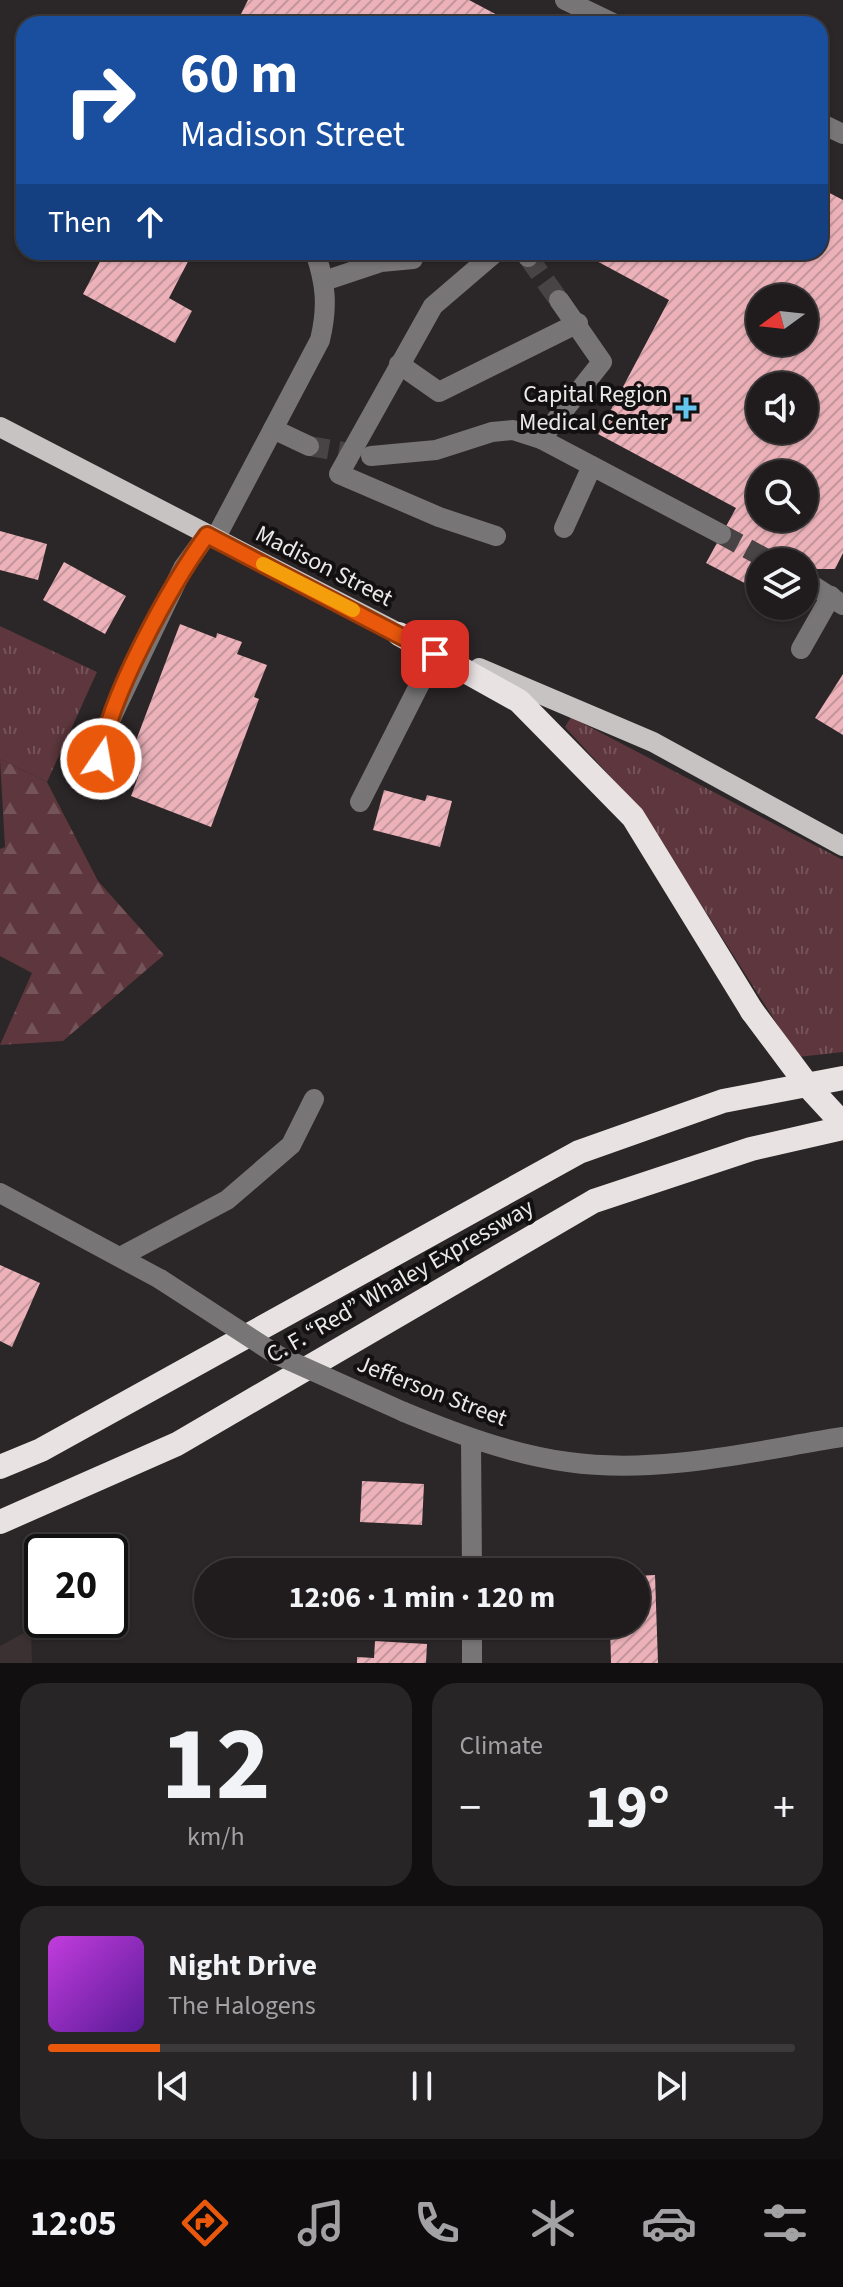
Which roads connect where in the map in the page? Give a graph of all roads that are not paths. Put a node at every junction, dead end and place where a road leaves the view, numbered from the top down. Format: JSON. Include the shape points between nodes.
{"nodes":[{"id":1,"x":565,"y":0,"type":"edge"},
{"id":2,"x":598,"y":16,"type":"edge"},
{"id":3,"x":317,"y":260,"type":"edge"},
{"id":4,"x":402,"y":260,"type":"edge"},
{"id":5,"x":487,"y":260,"type":"edge"},
{"id":6,"x":324,"y":281,"type":"junction"},
{"id":7,"x":559,"y":300,"type":"tunnel mouth"},
{"id":8,"x":578,"y":323,"type":"junction"},
{"id":9,"x":399,"y":364,"type":"junction"},
{"id":10,"x":0,"y":427,"type":"edge"},
{"id":11,"x":273,"y":429,"type":"junction"},
{"id":12,"x":541,"y":439,"type":"junction"},
{"id":13,"x":309,"y":446,"type":"tunnel mouth"},
{"id":14,"x":371,"y":456,"type":"tunnel mouth"},
{"id":15,"x":592,"y":466,"type":"junction"},
{"id":16,"x":564,"y":528,"type":"dead end"},
{"id":17,"x":721,"y":534,"type":"tunnel mouth"},
{"id":18,"x":496,"y":536,"type":"dead end"},
{"id":19,"x":211,"y":537,"type":"junction"},
{"id":20,"x":818,"y":588,"type":"edge"},
{"id":21,"x":837,"y":600,"type":"edge"},
{"id":22,"x":399,"y":634,"type":"junction"},
{"id":23,"x":801,"y":649,"type":"dead end"},
{"id":24,"x":435,"y":654,"type":"junction"},
{"id":25,"x":111,"y":782,"type":"dead end"},
{"id":26,"x":360,"y":802,"type":"dead end"},
{"id":27,"x":840,"y":842,"type":"edge"},
{"id":28,"x":843,"y":1078,"type":"edge"},
{"id":29,"x":314,"y":1099,"type":"dead end"},
{"id":30,"x":843,"y":1126,"type":"edge"},
{"id":31,"x":0,"y":1193,"type":"edge"},
{"id":32,"x":120,"y":1257,"type":"junction"},
{"id":33,"x":843,"y":1437,"type":"edge"},
{"id":34,"x":471,"y":1439,"type":"junction"},
{"id":35,"x":0,"y":1467,"type":"edge"},
{"id":36,"x":0,"y":1522,"type":"edge"},
{"id":37,"x":472,"y":1558,"type":"edge"},
{"id":38,"x":472,"y":1638,"type":"edge"},
{"id":39,"x":472,"y":1663,"type":"edge"}],
"edges":[{"from":1,"to":2,"type":"street"},
{"from":3,"to":6,"type":"street"},
{"from":4,"to":6,"type":"street"},
{"from":5,"to":9,"type":"street","via":[[433,306]]},
{"from":6,"to":11,"type":"street","via":[[327,310],[320,340]]},
{"from":7,"to":8,"type":"street"},
{"from":8,"to":9,"type":"street","via":[[439,392]]},
{"from":8,"to":12,"type":"street","via":[[602,362]]},
{"from":9,"to":18,"type":"street","via":[[339,474]]},
{"from":10,"to":19,"type":"main road","name":"Madison Street"},
{"from":11,"to":13,"type":"street"},
{"from":11,"to":19,"type":"street"},
{"from":12,"to":14,"type":"street","via":[[513,430],[492,432],[436,450]]},
{"from":12,"to":15,"type":"street"},
{"from":15,"to":16,"type":"street"},
{"from":15,"to":17,"type":"street"},
{"from":19,"to":22,"type":"main road","name":"Madison Street"},
{"from":19,"to":25,"type":"street","via":[[183,568],[103,735],[101,759]]},
{"from":20,"to":21,"type":"street"},
{"from":21,"to":23,"type":"street"},
{"from":22,"to":24,"type":"highway"},
{"from":22,"to":27,"type":"main road","name":"Madison Street","via":[[653,742]]},
{"from":24,"to":26,"type":"street"},
{"from":24,"to":30,"type":"highway","bridge":true,"via":[[519,701],[633,817],[752,1011]]},
{"from":28,"to":35,"type":"highway","name":"C. F. “Red” Whaley Expressway","via":[[723,1101],[579,1152],[55,1443]]},
{"from":29,"to":32,"type":"street","via":[[291,1145],[227,1200]]},
{"from":30,"to":36,"type":"highway","name":"C. F. “Red” Whaley Expressway","via":[[751,1149],[594,1201],[177,1444]]},
{"from":31,"to":32,"type":"street","name":"Jefferson Street"},
{"from":32,"to":34,"type":"street","name":"Jefferson Street","bridge":true,"via":[[277,1355]]},
{"from":33,"to":34,"type":"street","name":"Jefferson Street","via":[[666,1464],[569,1462]]},
{"from":34,"to":37,"type":"street"},
{"from":38,"to":39,"type":"street"}]}
